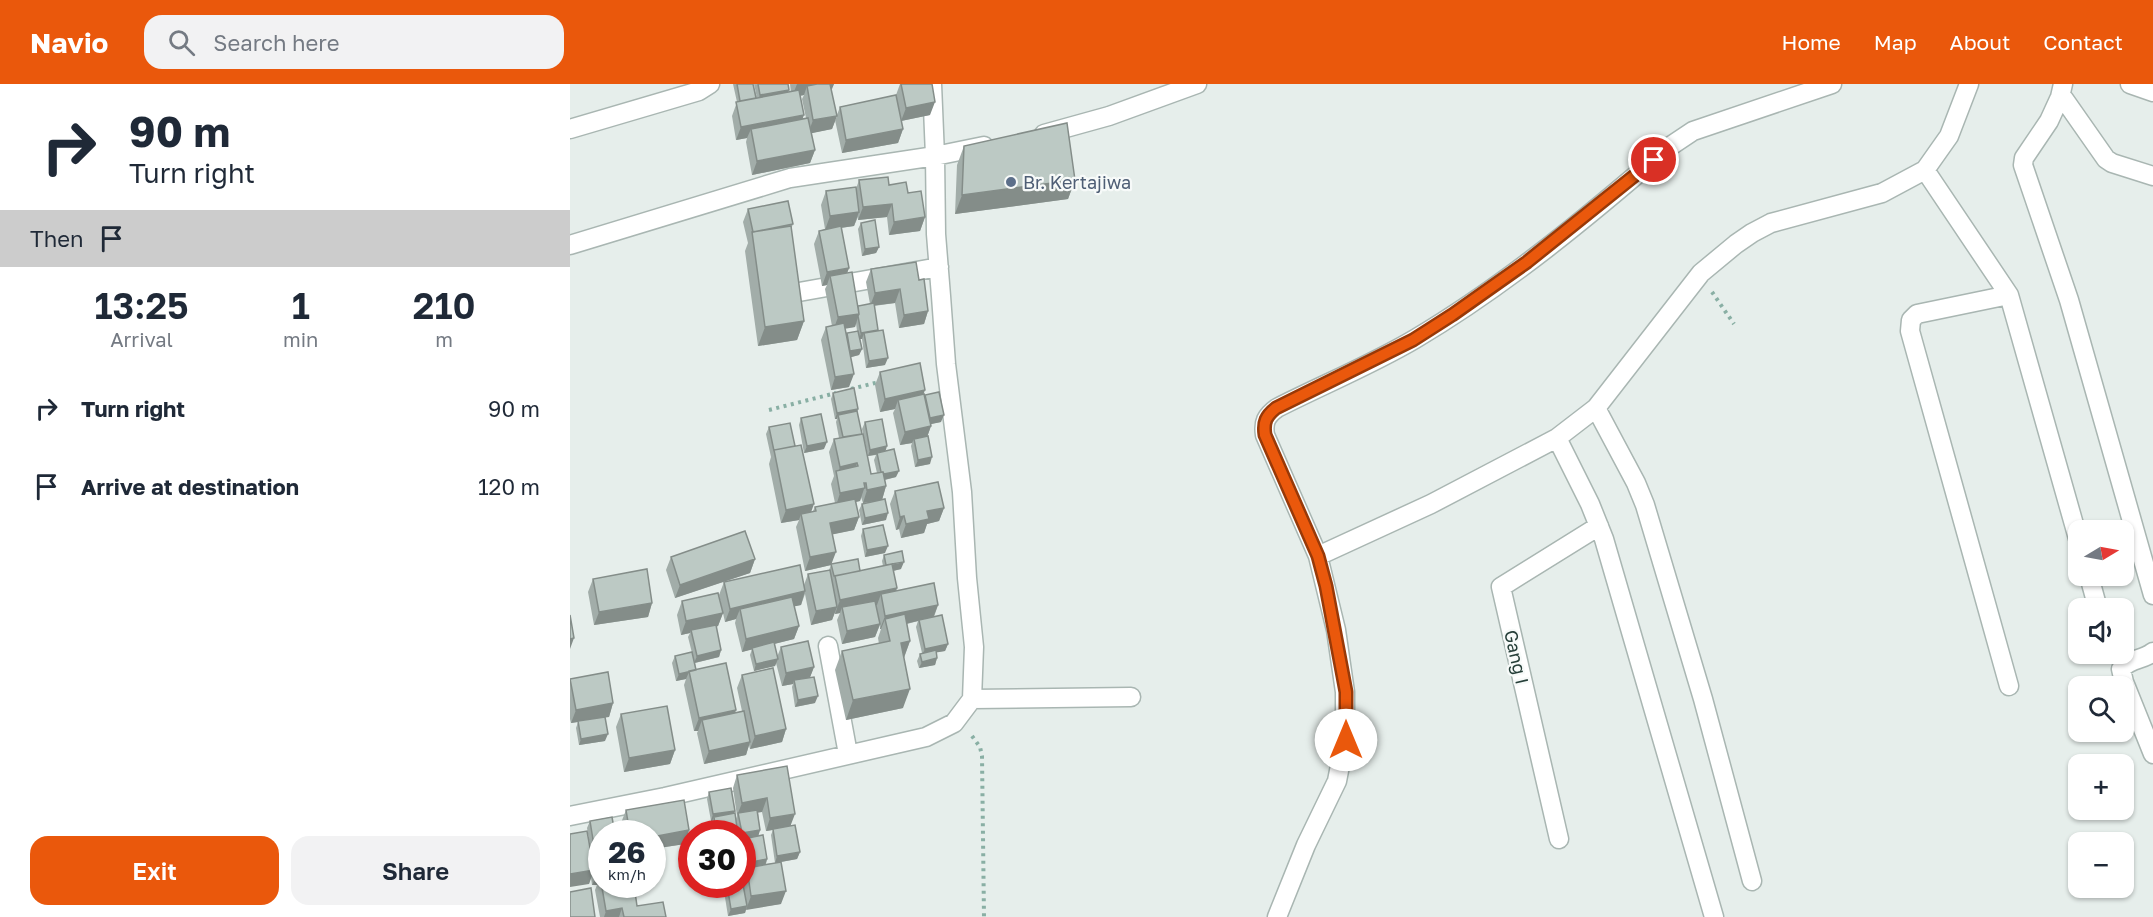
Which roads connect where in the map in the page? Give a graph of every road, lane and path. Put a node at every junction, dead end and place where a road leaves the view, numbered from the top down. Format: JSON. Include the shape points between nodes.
{"nodes":[{"id":1,"x":710,"y":84,"type":"edge"},
{"id":2,"x":932,"y":84,"type":"edge"},
{"id":3,"x":1197,"y":84,"type":"edge"},
{"id":4,"x":1832,"y":84,"type":"edge"},
{"id":5,"x":1969,"y":84,"type":"edge"},
{"id":6,"x":2130,"y":84,"type":"edge"},
{"id":7,"x":2062,"y":90,"type":"edge"},
{"id":8,"x":2153,"y":92,"type":"edge"},
{"id":9,"x":570,"y":129,"type":"edge"},
{"id":10,"x":1027,"y":137,"type":"edge"},
{"id":11,"x":1005,"y":141,"type":"edge"},
{"id":12,"x":935,"y":156,"type":"junction"},
{"id":13,"x":1925,"y":170,"type":"junction"},
{"id":14,"x":2153,"y":176,"type":"edge"},
{"id":15,"x":570,"y":245,"type":"edge"},
{"id":16,"x":939,"y":267,"type":"junction"},
{"id":17,"x":1701,"y":273,"type":"junction"},
{"id":18,"x":799,"y":292,"type":"edge"},
{"id":19,"x":2009,"y":295,"type":"junction"},
{"id":20,"x":1734,"y":324,"type":"dead end"},
{"id":21,"x":881,"y":382,"type":"edge"},
{"id":22,"x":848,"y":390,"type":"edge"},
{"id":23,"x":837,"y":393,"type":"edge"},
{"id":24,"x":1596,"y":408,"type":"junction"},
{"id":25,"x":769,"y":410,"type":"dead end"},
{"id":26,"x":1557,"y":438,"type":"junction"},
{"id":27,"x":2073,"y":520,"type":"edge"},
{"id":28,"x":1599,"y":526,"type":"junction"},
{"id":29,"x":1318,"y":556,"type":"junction"},
{"id":30,"x":2153,"y":595,"type":"edge"},
{"id":31,"x":828,"y":646,"type":"dead end"},
{"id":32,"x":2153,"y":651,"type":"edge"},
{"id":33,"x":2009,"y":686,"type":"dead end"},
{"id":34,"x":1131,"y":698,"type":"dead end"},
{"id":35,"x":972,"y":699,"type":"junction"},
{"id":36,"x":954,"y":723,"type":"junction"},
{"id":37,"x":848,"y":754,"type":"junction"},
{"id":38,"x":2153,"y":754,"type":"edge"},
{"id":39,"x":570,"y":816,"type":"edge"},
{"id":40,"x":1559,"y":839,"type":"dead end"},
{"id":41,"x":1752,"y":881,"type":"dead end"},
{"id":42,"x":984,"y":917,"type":"edge"},
{"id":43,"x":1277,"y":917,"type":"edge"},
{"id":44,"x":1714,"y":917,"type":"edge"}],
"edges":[{"from":1,"to":9,"type":"street","via":[[699,91]]},
{"from":2,"to":12,"type":"street"},
{"from":3,"to":10,"type":"street","via":[[1109,117]]},
{"from":4,"to":29,"type":"street","via":[[1693,131],[1527,262],[1452,315],[1413,340],[1270,412],[1264,424],[1265,435]]},
{"from":5,"to":13,"type":"street","via":[[1949,136]]},
{"from":6,"to":8,"type":"street"},
{"from":7,"to":14,"type":"street","via":[[2109,161]]},
{"from":7,"to":30,"type":"street","via":[[2023,165],[2069,300]]},
{"from":11,"to":12,"type":"street"},
{"from":12,"to":15,"type":"street","via":[[790,178]]},
{"from":12,"to":16,"type":"street"},
{"from":13,"to":17,"type":"street","via":[[1882,193],[1771,223],[1736,244]]},
{"from":13,"to":19,"type":"street"},
{"from":16,"to":18,"type":"street"},
{"from":16,"to":35,"type":"street","via":[[974,647]]},
{"from":17,"to":20,"type":"path"},
{"from":17,"to":24,"type":"street"},
{"from":19,"to":27,"type":"street"},
{"from":19,"to":33,"type":"street","via":[[1917,314],[1911,320],[1910,331]]},
{"from":21,"to":22,"type":"path"},
{"from":23,"to":25,"type":"path"},
{"from":24,"to":26,"type":"street"},
{"from":24,"to":41,"type":"street","via":[[1645,505]]},
{"from":26,"to":28,"type":"street"},
{"from":26,"to":29,"type":"street","via":[[1431,504]]},
{"from":28,"to":40,"type":"street","name":"Gang I","via":[[1501,587]]},
{"from":28,"to":44,"type":"street"},
{"from":29,"to":43,"type":"street","via":[[1346,692],[1346,740],[1337,781]]},
{"from":31,"to":37,"type":"street"},
{"from":32,"to":38,"type":"street","via":[[2121,669]]},
{"from":34,"to":35,"type":"street"},
{"from":35,"to":36,"type":"street"},
{"from":36,"to":37,"type":"street","via":[[926,737]]},
{"from":36,"to":42,"type":"path","via":[[976,739],[982,756]]},
{"from":37,"to":39,"type":"street"}]}
